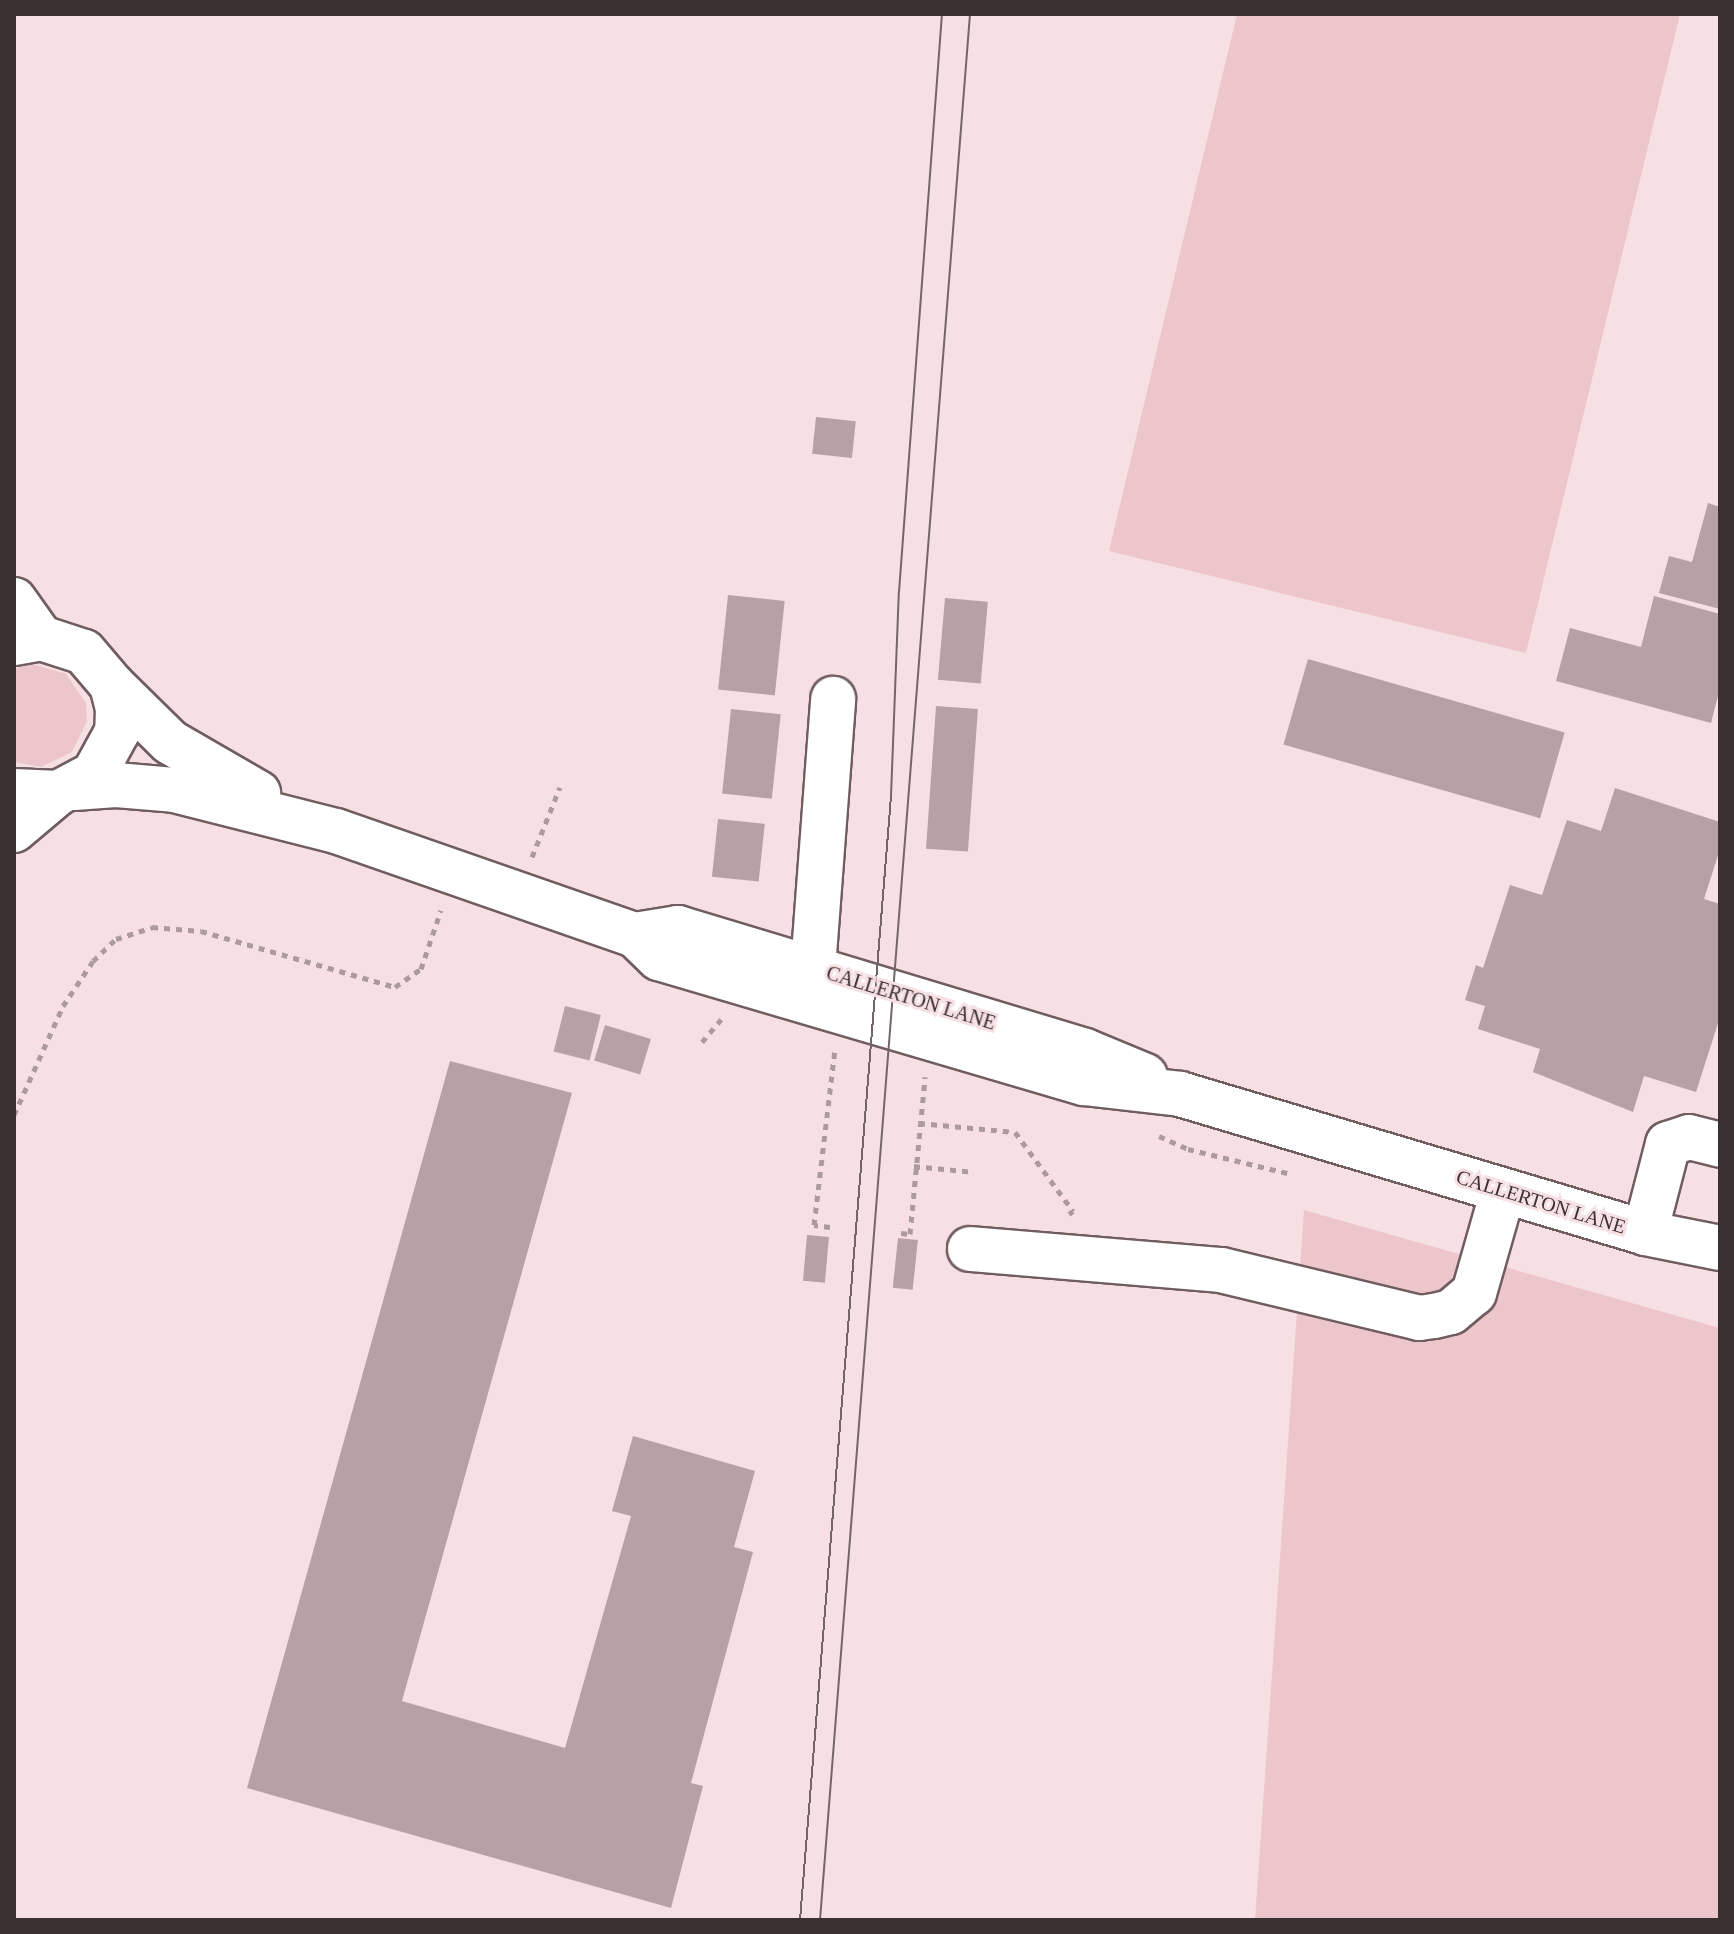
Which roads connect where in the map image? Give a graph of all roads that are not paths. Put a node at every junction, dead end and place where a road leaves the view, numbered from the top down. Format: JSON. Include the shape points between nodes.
{"nodes":[{"id":1,"x":14,"y":600,"type":"edge"},
{"id":2,"x":28,"y":640,"type":"edge"},
{"id":3,"x":112,"y":685,"type":"junction"},
{"id":4,"x":833,"y":699,"type":"dead end"},
{"id":5,"x":14,"y":791,"type":"edge"},
{"id":6,"x":66,"y":791,"type":"junction"},
{"id":7,"x":14,"y":830,"type":"edge"},
{"id":8,"x":336,"y":831,"type":"junction"},
{"id":9,"x":647,"y":947,"type":"junction"},
{"id":10,"x":813,"y":968,"type":"junction"},
{"id":11,"x":1180,"y":1094,"type":"junction"},
{"id":12,"x":1720,"y":1145,"type":"edge"},
{"id":13,"x":1503,"y":1191,"type":"junction"},
{"id":14,"x":1645,"y":1233,"type":"junction"},
{"id":15,"x":1720,"y":1248,"type":"edge"},
{"id":16,"x":970,"y":1249,"type":"dead end"}],
"edges":[{"from":1,"to":2,"type":"main road"},
{"from":2,"to":3,"type":"main road","name":"CALLERTON LANE","via":[[84,652]]},
{"from":3,"to":6,"type":"main road","via":[[118,721],[109,755]]},
{"from":3,"to":8,"type":"main road","name":"CALLERTON LANE","via":[[150,726],[195,759]]},
{"from":4,"to":10,"type":"main road"},
{"from":5,"to":6,"type":"main road","name":"CALLERTON LANE"},
{"from":6,"to":7,"type":"main road"},
{"from":6,"to":8,"type":"main road","name":"CALLERTON LANE","via":[[116,785],[174,790]]},
{"from":8,"to":9,"type":"main road","name":"CALLERTON LANE","via":[[518,894]]},
{"from":9,"to":10,"type":"main road","name":"CALLERTON LANE","via":[[678,928]]},
{"from":9,"to":11,"type":"main road","name":"CALLERTON LANE","via":[[1084,1083]]},
{"from":10,"to":11,"type":"main road","name":"CALLERTON LANE","via":[[1085,1051]]},
{"from":11,"to":13,"type":"main road","name":"CALLERTON LANE"},
{"from":12,"to":14,"type":"main road","via":[[1689,1137],[1668,1144]]},
{"from":13,"to":14,"type":"main road","name":"CALLERTON LANE"},
{"from":13,"to":16,"type":"main road","via":[[1474,1293],[1451,1312],[1419,1318],[1221,1270]]},
{"from":14,"to":15,"type":"main road","name":"CALLERTON LANE"}]}
